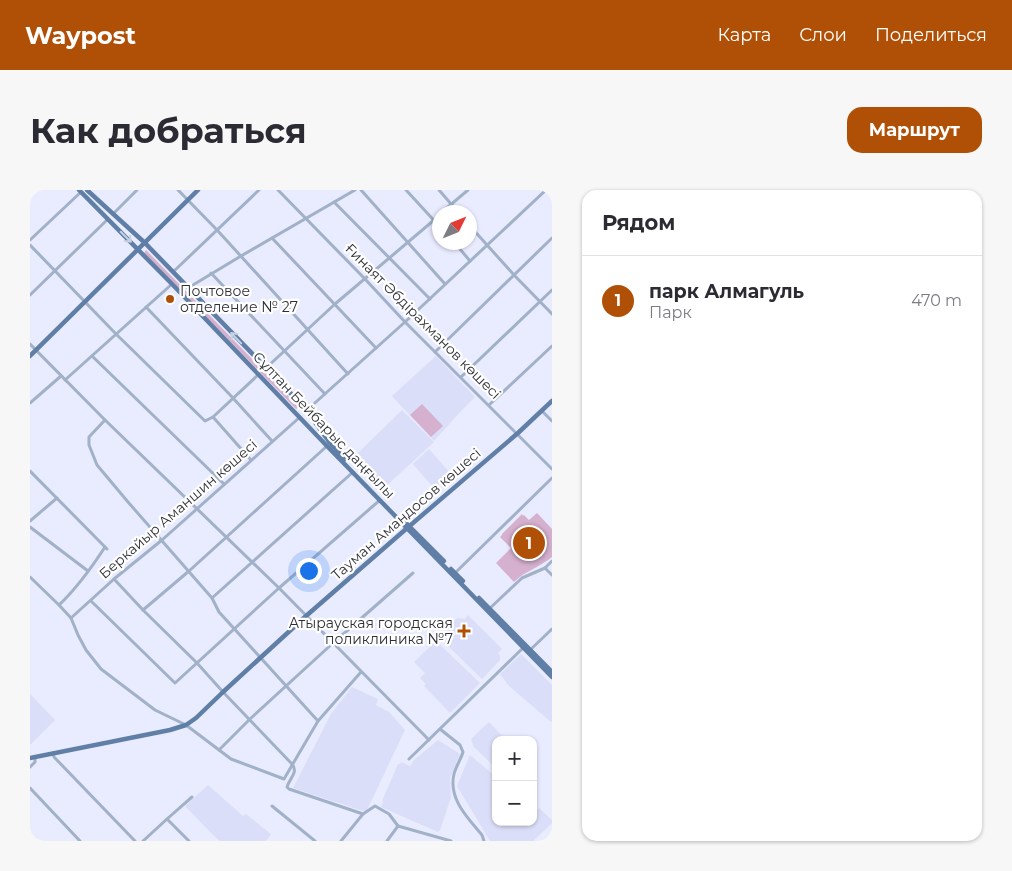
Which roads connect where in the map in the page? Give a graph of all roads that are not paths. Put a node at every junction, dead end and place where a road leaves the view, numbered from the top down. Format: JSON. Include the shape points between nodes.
{"nodes":[{"id":1,"x":87,"y":190,"type":"edge"},
{"id":2,"x":137,"y":190,"type":"edge"},
{"id":3,"x":178,"y":190,"type":"edge"},
{"id":4,"x":198,"y":190,"type":"edge"},
{"id":5,"x":259,"y":190,"type":"edge"},
{"id":6,"x":278,"y":190,"type":"edge"},
{"id":7,"x":355,"y":190,"type":"edge"},
{"id":8,"x":361,"y":190,"type":"edge"},
{"id":9,"x":406,"y":190,"type":"edge"},
{"id":10,"x":439,"y":190,"type":"edge"},
{"id":11,"x":468,"y":190,"type":"edge"},
{"id":12,"x":546,"y":190,"type":"edge"},
{"id":13,"x":80,"y":191,"type":"edge"},
{"id":14,"x":188,"y":200,"type":"junction"},
{"id":15,"x":334,"y":202,"type":"junction"},
{"id":16,"x":452,"y":204,"type":"joint"},
{"id":17,"x":113,"y":214,"type":"junction"},
{"id":18,"x":306,"y":218,"type":"junction"},
{"id":19,"x":108,"y":219,"type":"junction"},
{"id":20,"x":432,"y":219,"type":"edge"},
{"id":21,"x":432,"y":221,"type":"edge"},
{"id":22,"x":218,"y":231,"type":"junction"},
{"id":23,"x":477,"y":234,"type":"edge"},
{"id":24,"x":272,"y":238,"type":"junction"},
{"id":25,"x":552,"y":238,"type":"edge"},
{"id":26,"x":30,"y":240,"type":"edge"},
{"id":27,"x":145,"y":243,"type":"junction"},
{"id":28,"x":407,"y":243,"type":"junction"},
{"id":29,"x":30,"y":245,"type":"edge"},
{"id":30,"x":487,"y":246,"type":"junction"},
{"id":31,"x":138,"y":249,"type":"junction"},
{"id":32,"x":461,"y":250,"type":"edge"},
{"id":33,"x":241,"y":256,"type":"junction"},
{"id":34,"x":389,"y":258,"type":"junction"},
{"id":35,"x":470,"y":261,"type":"junction"},
{"id":36,"x":55,"y":270,"type":"junction"},
{"id":37,"x":173,"y":272,"type":"junction"},
{"id":38,"x":211,"y":274,"type":"junction"},
{"id":39,"x":514,"y":275,"type":"junction"},
{"id":40,"x":365,"y":279,"type":"junction"},
{"id":41,"x":172,"y":284,"type":"junction"},
{"id":42,"x":445,"y":284,"type":"junction"},
{"id":43,"x":188,"y":288,"type":"junction"},
{"id":44,"x":552,"y":290,"type":"edge"},
{"id":45,"x":30,"y":295,"type":"edge"},
{"id":46,"x":430,"y":299,"type":"junction"},
{"id":47,"x":85,"y":302,"type":"junction"},
{"id":48,"x":540,"y":302,"type":"junction"},
{"id":49,"x":335,"y":304,"type":"junction"},
{"id":50,"x":146,"y":307,"type":"junction"},
{"id":51,"x":552,"y":314,"type":"edge"},
{"id":52,"x":405,"y":322,"type":"junction"},
{"id":53,"x":308,"y":329,"type":"junction"},
{"id":54,"x":116,"y":334,"type":"junction"},
{"id":55,"x":30,"y":344,"type":"edge"},
{"id":56,"x":552,"y":346,"type":"edge"},
{"id":57,"x":376,"y":348,"type":"junction"},
{"id":58,"x":36,"y":350,"type":"junction"},
{"id":59,"x":284,"y":351,"type":"junction"},
{"id":60,"x":435,"y":352,"type":"junction"},
{"id":61,"x":30,"y":356,"type":"edge"},
{"id":62,"x":92,"y":356,"type":"junction"},
{"id":63,"x":266,"y":368,"type":"junction"},
{"id":64,"x":259,"y":374,"type":"junction"},
{"id":65,"x":348,"y":374,"type":"junction"},
{"id":66,"x":61,"y":376,"type":"junction"},
{"id":67,"x":461,"y":377,"type":"junction"},
{"id":68,"x":65,"y":380,"type":"junction"},
{"id":69,"x":325,"y":394,"type":"junction"},
{"id":70,"x":233,"y":398,"type":"junction"},
{"id":71,"x":552,"y":401,"type":"edge"},
{"id":72,"x":30,"y":403,"type":"edge"},
{"id":73,"x":489,"y":405,"type":"junction"},
{"id":74,"x":307,"y":410,"type":"junction"},
{"id":75,"x":542,"y":411,"type":"junction"},
{"id":76,"x":213,"y":417,"type":"junction"},
{"id":77,"x":300,"y":417,"type":"junction"},
{"id":78,"x":312,"y":418,"type":"junction"},
{"id":79,"x":105,"y":420,"type":"junction"},
{"id":80,"x":552,"y":421,"type":"edge"},
{"id":81,"x":306,"y":423,"type":"junction"},
{"id":82,"x":518,"y":433,"type":"junction"},
{"id":83,"x":272,"y":441,"type":"junction"},
{"id":84,"x":327,"y":446,"type":"junction"},
{"id":85,"x":251,"y":460,"type":"junction"},
{"id":86,"x":552,"y":468,"type":"edge"},
{"id":87,"x":30,"y":470,"type":"edge"},
{"id":88,"x":353,"y":472,"type":"junction"},
{"id":89,"x":552,"y":478,"type":"edge"},
{"id":90,"x":224,"y":484,"type":"junction"},
{"id":91,"x":57,"y":498,"type":"junction"},
{"id":92,"x":380,"y":500,"type":"junction"},
{"id":93,"x":196,"y":509,"type":"junction"},
{"id":94,"x":419,"y":517,"type":"junction"},
{"id":95,"x":30,"y":521,"type":"edge"},
{"id":96,"x":402,"y":521,"type":"junction"},
{"id":97,"x":408,"y":526,"type":"junction"},
{"id":98,"x":30,"y":527,"type":"edge"},
{"id":99,"x":414,"y":533,"type":"junction"},
{"id":100,"x":399,"y":534,"type":"junction"},
{"id":101,"x":226,"y":537,"type":"junction"},
{"id":102,"x":162,"y":540,"type":"junction"},
{"id":103,"x":552,"y":561,"type":"edge"},
{"id":104,"x":252,"y":563,"type":"junction"},
{"id":105,"x":545,"y":568,"type":"junction"},
{"id":106,"x":88,"y":571,"type":"junction"},
{"id":107,"x":189,"y":571,"type":"junction"},
{"id":108,"x":413,"y":573,"type":"dead end"},
{"id":109,"x":454,"y":574,"type":"junction"},
{"id":110,"x":552,"y":575,"type":"edge"},
{"id":111,"x":30,"y":577,"type":"edge"},
{"id":112,"x":114,"y":579,"type":"junction"},
{"id":113,"x":279,"y":588,"type":"junction"},
{"id":114,"x":212,"y":598,"type":"junction"},
{"id":115,"x":91,"y":601,"type":"junction"},
{"id":116,"x":60,"y":605,"type":"junction"},
{"id":117,"x":489,"y":609,"type":"junction"},
{"id":118,"x":143,"y":610,"type":"junction"},
{"id":119,"x":306,"y":616,"type":"junction"},
{"id":120,"x":71,"y":618,"type":"junction"},
{"id":121,"x":552,"y":629,"type":"edge"},
{"id":122,"x":234,"y":630,"type":"junction"},
{"id":123,"x":332,"y":643,"type":"junction"},
{"id":124,"x":525,"y":646,"type":"junction"},
{"id":125,"x":529,"y":651,"type":"junction"},
{"id":126,"x":260,"y":658,"type":"junction"},
{"id":127,"x":197,"y":663,"type":"junction"},
{"id":128,"x":361,"y":672,"type":"junction"},
{"id":129,"x":552,"y":672,"type":"edge"},
{"id":130,"x":552,"y":677,"type":"edge"},
{"id":131,"x":286,"y":686,"type":"junction"},
{"id":132,"x":223,"y":692,"type":"junction"},
{"id":133,"x":250,"y":719,"type":"junction"},
{"id":134,"x":318,"y":721,"type":"junction"},
{"id":135,"x":186,"y":725,"type":"junction"},
{"id":136,"x":440,"y":729,"type":"junction"},
{"id":137,"x":429,"y":740,"type":"junction"},
{"id":138,"x":219,"y":750,"type":"junction"},
{"id":139,"x":53,"y":753,"type":"junction"},
{"id":140,"x":32,"y":758,"type":"edge"},
{"id":141,"x":409,"y":759,"type":"dead end"},
{"id":142,"x":292,"y":764,"type":"junction"},
{"id":143,"x":30,"y":767,"type":"edge"},
{"id":144,"x":30,"y":788,"type":"edge"},
{"id":145,"x":192,"y":797,"type":"dead end"},
{"id":146,"x":272,"y":806,"type":"dead end"},
{"id":147,"x":363,"y":814,"type":"junction"},
{"id":148,"x":166,"y":819,"type":"junction"},
{"id":149,"x":398,"y":826,"type":"junction"},
{"id":150,"x":437,"y":839,"type":"edge"},
{"id":151,"x":80,"y":841,"type":"edge"},
{"id":152,"x":136,"y":841,"type":"edge"},
{"id":153,"x":144,"y":841,"type":"edge"},
{"id":154,"x":189,"y":841,"type":"edge"},
{"id":155,"x":315,"y":841,"type":"edge"},
{"id":156,"x":341,"y":841,"type":"edge"},
{"id":157,"x":387,"y":841,"type":"edge"},
{"id":158,"x":451,"y":841,"type":"edge"},
{"id":159,"x":484,"y":841,"type":"edge"}],
"edges":[{"from":1,"to":17,"type":"main road","name":"Сұлтан Бейбарыс даңғылы"},
{"from":2,"to":17,"type":"street"},
{"from":3,"to":14,"type":"street"},
{"from":4,"to":14,"type":"main road"},
{"from":5,"to":22,"type":"street"},
{"from":6,"to":18,"type":"street","name":"Ғинаят Әбдірахманов көшесі"},
{"from":7,"to":15,"type":"street"},
{"from":8,"to":28,"type":"street"},
{"from":9,"to":20,"type":"street"},
{"from":10,"to":16,"type":"street"},
{"from":11,"to":16,"type":"street"},
{"from":12,"to":30,"type":"street"},
{"from":13,"to":19,"type":"main road","name":"Сұлтан Бейбарыс даңғылы"},
{"from":13,"to":26,"type":"street"},
{"from":14,"to":22,"type":"street"},
{"from":14,"to":27,"type":"main road"},
{"from":15,"to":18,"type":"street"},
{"from":15,"to":34,"type":"street"},
{"from":17,"to":27,"type":"main road","name":"Сұлтан Бейбарыс даңғылы"},
{"from":18,"to":24,"type":"street"},
{"from":18,"to":40,"type":"street","name":"Ғинаят Әбдірахманов көшесі"},
{"from":19,"to":31,"type":"main road","name":"Сұлтан Бейбарыс даңғылы","one_way":true},
{"from":19,"to":36,"type":"street"},
{"from":21,"to":28,"type":"street"},
{"from":22,"to":33,"type":"street"},
{"from":22,"to":37,"type":"street"},
{"from":23,"to":30,"type":"street"},
{"from":24,"to":33,"type":"street"},
{"from":24,"to":49,"type":"street"},
{"from":25,"to":39,"type":"street"},
{"from":27,"to":31,"type":"main road"},
{"from":27,"to":37,"type":"main road","name":"Сұлтан Бейбарыс даңғылы"},
{"from":28,"to":34,"type":"street"},
{"from":28,"to":42,"type":"street"},
{"from":29,"to":36,"type":"street"},
{"from":30,"to":35,"type":"street"},
{"from":30,"to":39,"type":"street"},
{"from":31,"to":41,"type":"main road","name":"Сұлтан Бейбарыс даңғылы"},
{"from":31,"to":47,"type":"main road"},
{"from":32,"to":35,"type":"street"},
{"from":33,"to":38,"type":"street"},
{"from":33,"to":53,"type":"street"},
{"from":34,"to":40,"type":"street"},
{"from":34,"to":46,"type":"street"},
{"from":35,"to":42,"type":"street"},
{"from":36,"to":45,"type":"street"},
{"from":36,"to":47,"type":"street"},
{"from":37,"to":43,"type":"main road","name":"Сұлтан Бейбарыс даңғылы"},
{"from":38,"to":43,"type":"street"},
{"from":38,"to":59,"type":"street"},
{"from":39,"to":48,"type":"street"},
{"from":39,"to":60,"type":"street"},
{"from":40,"to":49,"type":"street"},
{"from":40,"to":52,"type":"street","name":"Ғинаят Әбдірахманов көшесі"},
{"from":41,"to":50,"type":"street"},
{"from":41,"to":64,"type":"main road","name":"Сұлтан Бейбарыс даңғылы"},
{"from":42,"to":46,"type":"street"},
{"from":63,"to":43,"type":"main road","name":"Сұлтан Бейбарыс даңғылы","one_way":true},
{"from":44,"to":48,"type":"street"},
{"from":46,"to":52,"type":"street"},
{"from":47,"to":54,"type":"street"},
{"from":47,"to":58,"type":"main road"},
{"from":48,"to":51,"type":"street"},
{"from":48,"to":67,"type":"street"},
{"from":49,"to":53,"type":"street"},
{"from":49,"to":57,"type":"street"},
{"from":50,"to":54,"type":"street"},
{"from":50,"to":70,"type":"street"},
{"from":52,"to":57,"type":"street"},
{"from":52,"to":60,"type":"street","name":"Ғинаят Әбдірахманов көшесі"},
{"from":53,"to":59,"type":"street"},
{"from":53,"to":65,"type":"street"},
{"from":54,"to":62,"type":"street"},
{"from":54,"to":76,"type":"street","via":[[205,421]]},
{"from":55,"to":58,"type":"street"},
{"from":56,"to":73,"type":"street"},
{"from":57,"to":65,"type":"street"},
{"from":58,"to":61,"type":"main road"},
{"from":58,"to":66,"type":"street"},
{"from":59,"to":63,"type":"street"},
{"from":59,"to":69,"type":"street"},
{"from":60,"to":67,"type":"street","name":"Ғинаят Әбдірахманов көшесі"},
{"from":62,"to":68,"type":"street"},
{"from":62,"to":90,"type":"street"},
{"from":63,"to":74,"type":"main road","name":"Сұлтан Бейбарыс даңғылы"},
{"from":64,"to":70,"type":"street"},
{"from":64,"to":77,"type":"main road","name":"Сұлтан Бейбарыс даңғылы"},
{"from":65,"to":69,"type":"street"},
{"from":66,"to":68,"type":"street"},
{"from":66,"to":72,"type":"street"},
{"from":67,"to":73,"type":"street","name":"Ғинаят Әбдірахманов көшесі"},
{"from":68,"to":79,"type":"street"},
{"from":69,"to":74,"type":"street"},
{"from":70,"to":76,"type":"street"},
{"from":70,"to":83,"type":"street"},
{"from":71,"to":75,"type":"main road","name":"Тауман Амандосов көшесі"},
{"from":73,"to":82,"type":"street","name":"Ғинаят Әбдірахманов көшесі"},
{"from":74,"to":78,"type":"main road","name":"Сұлтан Бейбарыс даңғылы"},
{"from":75,"to":80,"type":"street"},
{"from":75,"to":82,"type":"main road","name":"Тауман Амандосов көшесі"},
{"from":76,"to":85,"type":"street"},
{"from":77,"to":81,"type":"main road","name":"Сұлтан Бейбарыс даңғылы"},
{"from":77,"to":83,"type":"street","name":"Беркайыр Аманшин көшесі"},
{"from":78,"to":81,"type":"main road"},
{"from":78,"to":96,"type":"main road","name":"Сұлтан Бейбарыс даңғылы","via":[[330,443]]},
{"from":79,"to":93,"type":"street"},
{"from":79,"to":102,"type":"street","via":[[89,437],[97,465]]},
{"from":81,"to":84,"type":"main road","name":"Сұлтан Бейбарыс даңғылы"},
{"from":82,"to":86,"type":"street","name":"Ғинаят Әбдірахманов көшесі"},
{"from":82,"to":94,"type":"main road","name":"Тауман Амандосов көшесі"},
{"from":83,"to":85,"type":"street","name":"Беркайыр Аманшин көшесі"},
{"from":84,"to":88,"type":"main road","name":"Сұлтан Бейбарыс даңғылы"},
{"from":84,"to":101,"type":"street"},
{"from":85,"to":90,"type":"street","name":"Беркайыр Аманшин көшесі"},
{"from":87,"to":91,"type":"street"},
{"from":88,"to":92,"type":"main road","name":"Сұлтан Бейбарыс даңғылы"},
{"from":88,"to":104,"type":"street"},
{"from":89,"to":109,"type":"street"},
{"from":90,"to":93,"type":"street","name":"Беркайыр Аманшин көшесі"},
{"from":91,"to":95,"type":"street"},
{"from":91,"to":106,"type":"street","via":[[106,548]]},
{"from":92,"to":96,"type":"main road","name":"Сұлтан Бейбарыс даңғылы"},
{"from":92,"to":113,"type":"street"},
{"from":93,"to":101,"type":"street"},
{"from":93,"to":102,"type":"street","name":"Беркайыр Аманшин көшесі"},
{"from":94,"to":96,"type":"main road"},
{"from":94,"to":97,"type":"main road","name":"Тауман Амандосов көшесі"},
{"from":94,"to":99,"type":"main road"},
{"from":96,"to":97,"type":"main road","name":"Сұлтан Бейбарыс даңғылы"},
{"from":96,"to":100,"type":"main road"},
{"from":97,"to":99,"type":"main road","name":"Сұлтан Бейбарыс даңғылы"},
{"from":97,"to":100,"type":"main road","name":"Тауман Амандосов көшесі"},
{"from":98,"to":106,"type":"street"},
{"from":99,"to":100,"type":"main road"},
{"from":99,"to":109,"type":"main road","name":"Сұлтан Бейбарыс даңғылы"},
{"from":100,"to":119,"type":"main road","name":"Тауман Амандосов көшесі"},
{"from":101,"to":104,"type":"street"},
{"from":101,"to":107,"type":"street"},
{"from":102,"to":107,"type":"street"},
{"from":102,"to":112,"type":"street","name":"Беркайыр Аманшин көшесі"},
{"from":103,"to":105,"type":"street"},
{"from":104,"to":113,"type":"street"},
{"from":104,"to":114,"type":"street"},
{"from":105,"to":110,"type":"street"},
{"from":105,"to":117,"type":"street","via":[[522,578]]},
{"from":106,"to":116,"type":"street"},
{"from":107,"to":114,"type":"street"},
{"from":107,"to":118,"type":"street"},
{"from":108,"to":123,"type":"street"},
{"from":109,"to":117,"type":"main road","name":"Сұлтан Бейбарыс даңғылы"},
{"from":111,"to":116,"type":"street"},
{"from":112,"to":115,"type":"street","name":"Беркайыр Аманшин көшесі"},
{"from":112,"to":118,"type":"street"},
{"from":113,"to":119,"type":"street"},
{"from":113,"to":122,"type":"street"},
{"from":114,"to":122,"type":"street"},
{"from":115,"to":120,"type":"street","name":"Беркайыр Аманшин көшесі"},
{"from":115,"to":127,"type":"street","via":[[175,683]]},
{"from":116,"to":120,"type":"street"},
{"from":117,"to":124,"type":"main road","name":"Сұлтан Бейбарыс даңғылы"},
{"from":118,"to":127,"type":"street"},
{"from":119,"to":123,"type":"street"},
{"from":119,"to":126,"type":"main road","name":"Тауман Амандосов көшесі"},
{"from":120,"to":135,"type":"street","via":[[86,650],[101,669],[155,710]]},
{"from":121,"to":125,"type":"street"},
{"from":122,"to":126,"type":"street"},
{"from":122,"to":127,"type":"street"},
{"from":123,"to":128,"type":"street"},
{"from":123,"to":131,"type":"street"},
{"from":124,"to":125,"type":"main road","name":"Сұлтан Бейбарыс даңғылы"},
{"from":124,"to":136,"type":"street"},
{"from":125,"to":129,"type":"main road","name":"Сұлтан Бейбарыс даңғылы"},
{"from":125,"to":130,"type":"main road","name":"Сұлтан Бейбарыс даңғылы"},
{"from":126,"to":131,"type":"street"},
{"from":126,"to":132,"type":"main road","name":"Тауман Амандосов көшесі"},
{"from":127,"to":132,"type":"street"},
{"from":128,"to":134,"type":"street"},
{"from":128,"to":137,"type":"street"},
{"from":131,"to":133,"type":"street"},
{"from":131,"to":134,"type":"street"},
{"from":132,"to":133,"type":"street"},
{"from":132,"to":135,"type":"main road","name":"Тауман Амандосов көшесі"},
{"from":133,"to":138,"type":"street"},
{"from":133,"to":142,"type":"street"},
{"from":134,"to":142,"type":"street"},
{"from":135,"to":138,"type":"street"},
{"from":135,"to":139,"type":"main road"},
{"from":136,"to":137,"type":"street"},
{"from":136,"to":159,"type":"street","via":[[460,745],[463,752],[454,773],[455,797]]},
{"from":137,"to":141,"type":"street"},
{"from":138,"to":142,"type":"street","via":[[231,759],[284,779]]},
{"from":139,"to":140,"type":"main road"},
{"from":139,"to":152,"type":"street","via":[[54,758]]},
{"from":140,"to":143,"type":"street","via":[[35,762]]},
{"from":142,"to":147,"type":"street","via":[[295,771],[287,784],[289,789]]},
{"from":144,"to":151,"type":"street"},
{"from":145,"to":148,"type":"street"},
{"from":146,"to":155,"type":"street"},
{"from":147,"to":149,"type":"street","via":[[374,806],[389,814]]},
{"from":147,"to":156,"type":"street"},
{"from":148,"to":153,"type":"street"},
{"from":148,"to":154,"type":"street"},
{"from":149,"to":150,"type":"street"},
{"from":149,"to":157,"type":"street"},
{"from":150,"to":158,"type":"street"}]}
